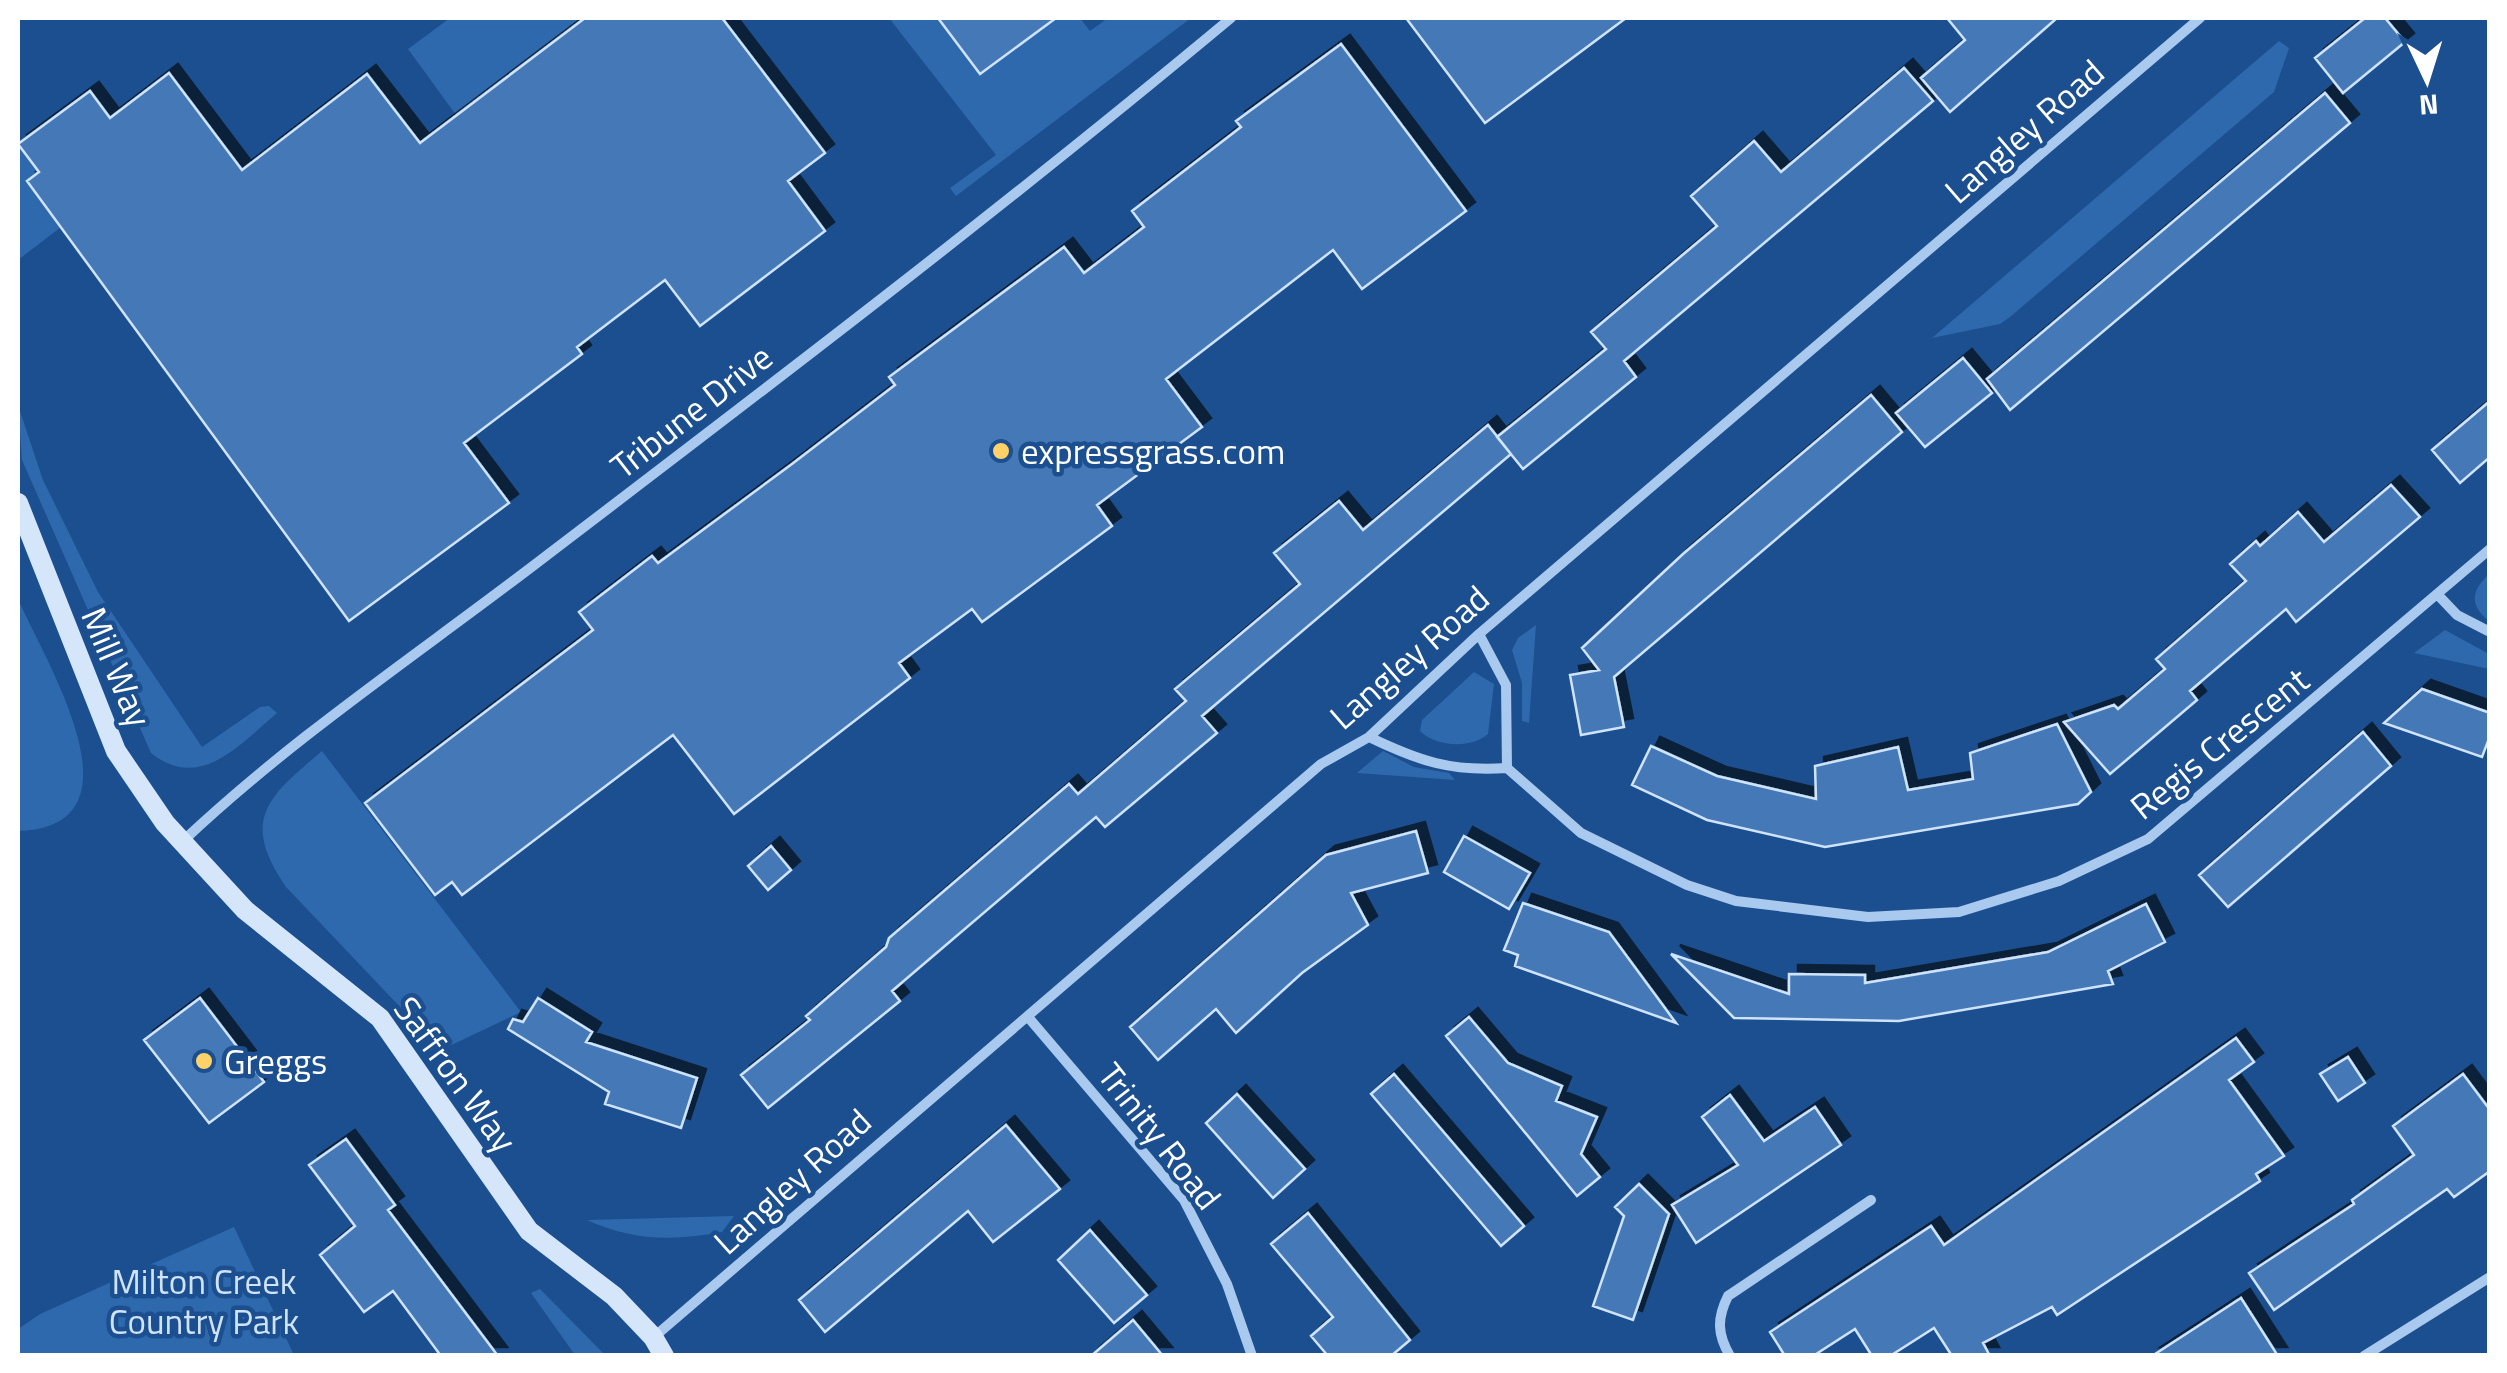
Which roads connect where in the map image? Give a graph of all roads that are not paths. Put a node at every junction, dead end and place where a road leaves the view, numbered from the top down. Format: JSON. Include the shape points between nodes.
{"nodes":[{"id":1,"x":1231,"y":18,"type":"edge"},
{"id":2,"x":2200,"y":18,"type":"edge"},
{"id":3,"x":18,"y":503,"type":"edge"},
{"id":4,"x":2490,"y":549,"type":"edge"},
{"id":5,"x":2438,"y":595,"type":"junction"},
{"id":6,"x":2490,"y":632,"type":"edge"},
{"id":7,"x":1478,"y":634,"type":"junction"},
{"id":8,"x":1370,"y":737,"type":"junction"},
{"id":9,"x":1507,"y":768,"type":"junction"},
{"id":10,"x":181,"y":842,"type":"junction"},
{"id":11,"x":1028,"y":1017,"type":"junction"},
{"id":12,"x":1872,"y":1200,"type":"dead end"},
{"id":13,"x":2490,"y":1277,"type":"edge"},
{"id":14,"x":658,"y":1346,"type":"edge"},
{"id":15,"x":1252,"y":1356,"type":"edge"},
{"id":16,"x":1730,"y":1356,"type":"edge"},
{"id":17,"x":2364,"y":1356,"type":"edge"}],
"edges":[{"from":1,"to":10,"type":"street","name":"Tribune Drive","via":[[730,415],[251,776]]},
{"from":2,"to":7,"type":"street","name":"Langley Road"},
{"from":3,"to":10,"type":"street","name":"Mill Way","via":[[116,751]]},
{"from":4,"to":5,"type":"street","name":"Regis Crescent"},
{"from":5,"to":6,"type":"street"},
{"from":5,"to":9,"type":"street","name":"Regis Crescent","via":[[2148,839],[2059,881],[1959,912],[1868,917],[1736,901],[1582,833]]},
{"from":7,"to":8,"type":"street","name":"Langley Road"},
{"from":7,"to":9,"type":"street","via":[[1506,685]]},
{"from":8,"to":9,"type":"street","via":[[1412,758],[1463,771]]},
{"from":8,"to":11,"type":"street","name":"Langley Road","via":[[1321,764]]},
{"from":10,"to":14,"type":"street","name":"Saffron Way","via":[[245,910],[380,1018],[529,1231],[614,1296]]},
{"from":11,"to":14,"type":"street","name":"Langley Road","via":[[875,1142]]},
{"from":11,"to":15,"type":"street","name":"Trinity Road","via":[[1184,1200],[1227,1284]]},
{"from":12,"to":16,"type":"street","via":[[1728,1296],[1718,1316]]},
{"from":13,"to":17,"type":"street"}]}
